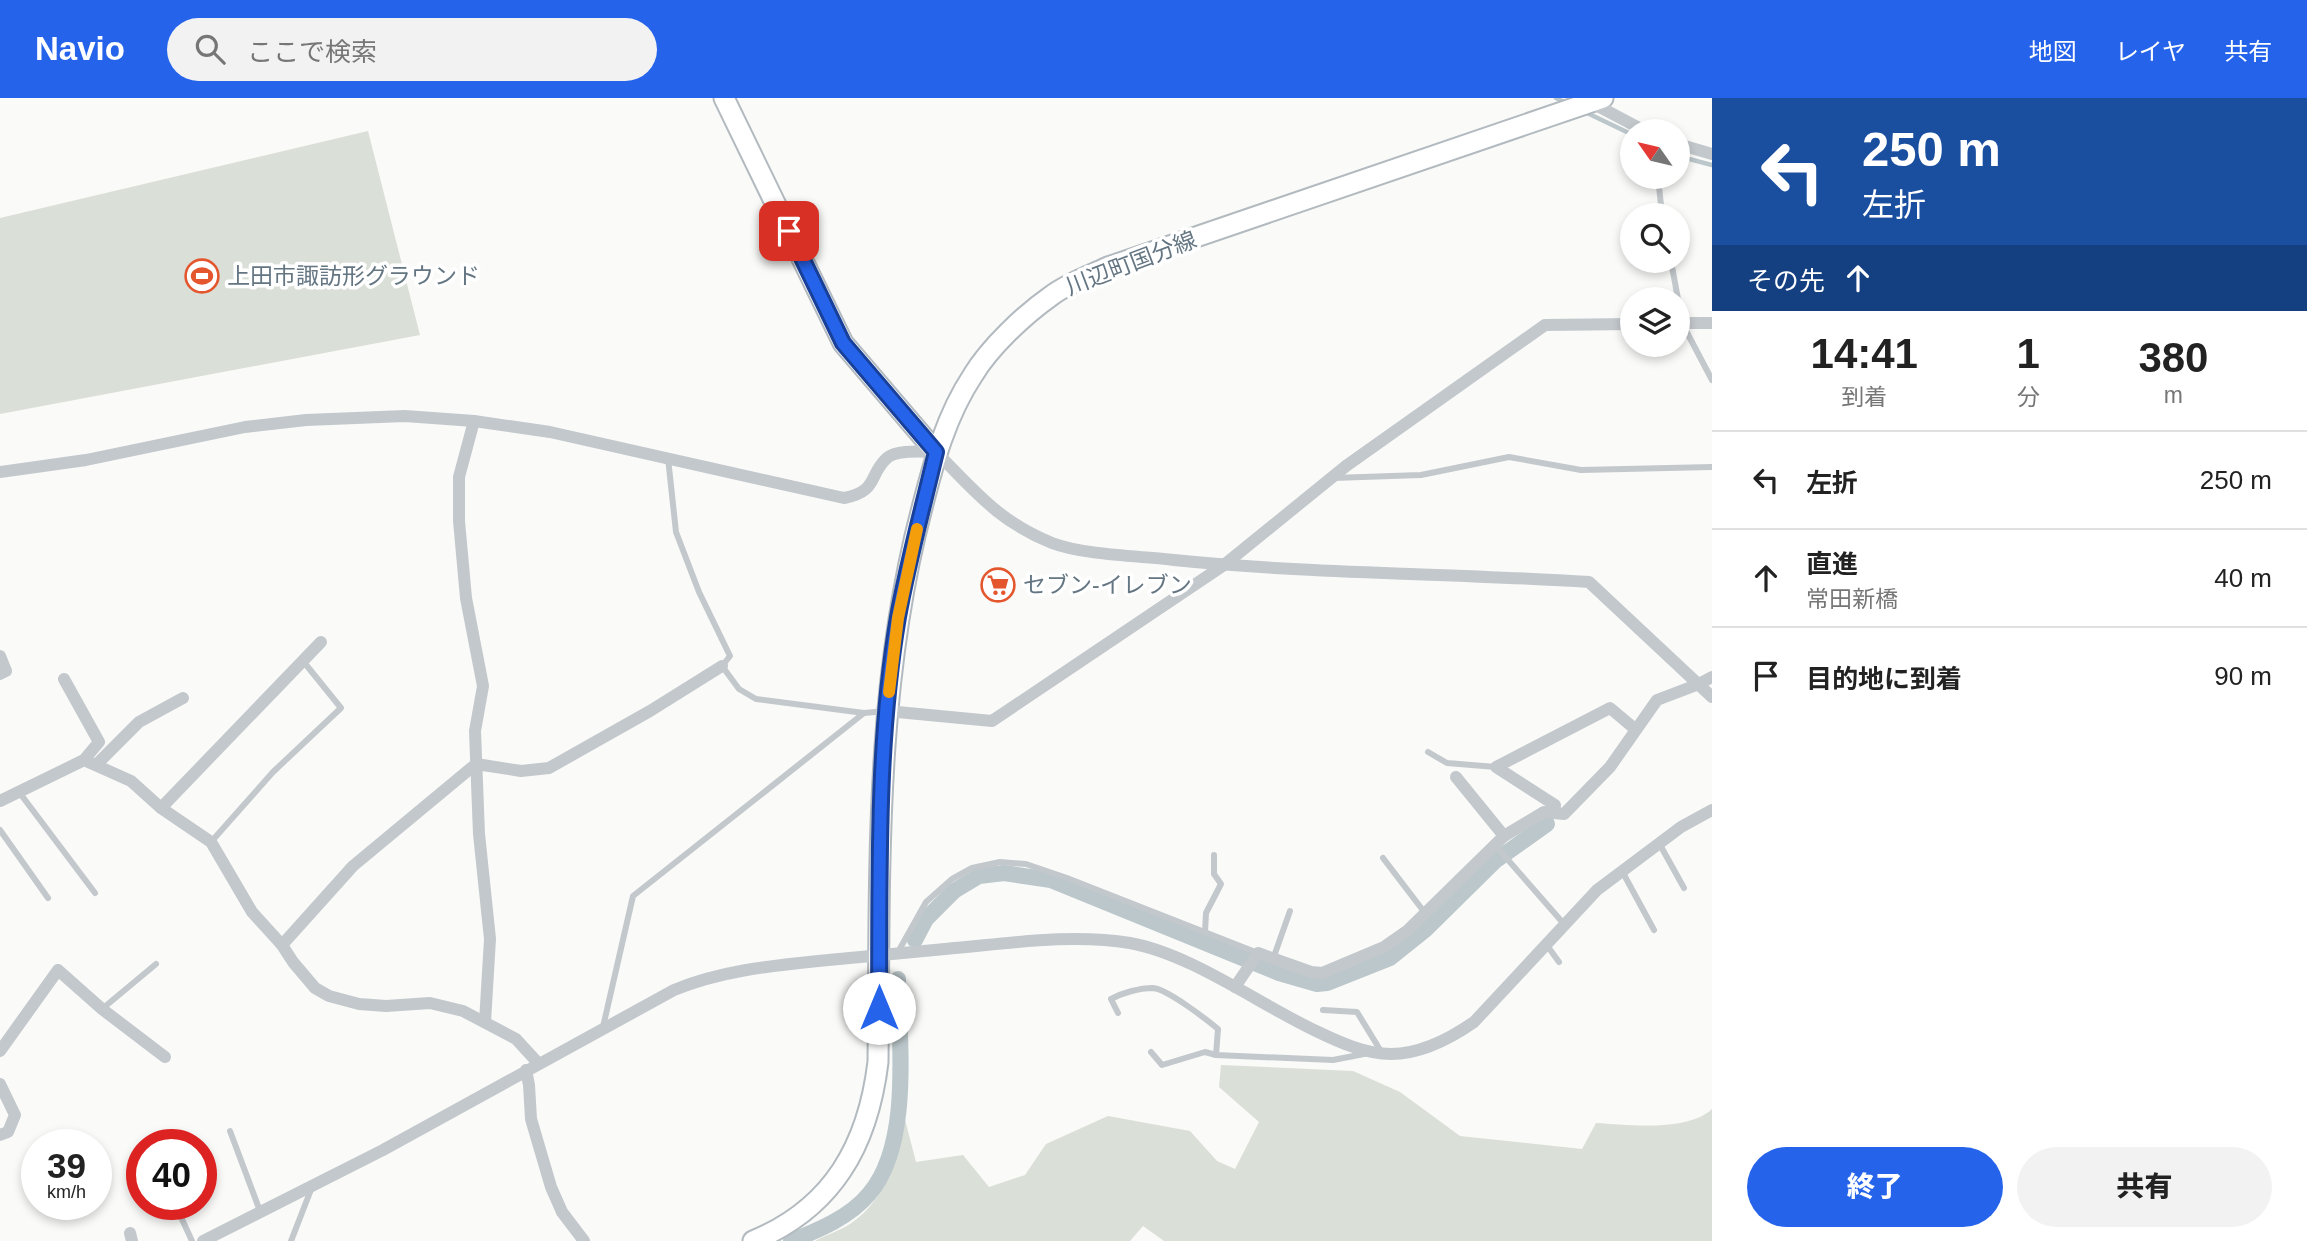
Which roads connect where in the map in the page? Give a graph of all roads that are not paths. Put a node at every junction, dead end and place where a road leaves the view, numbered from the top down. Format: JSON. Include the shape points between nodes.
{"nodes":[{"id":1,"x":724,"y":98,"type":"edge"},
{"id":2,"x":1596,"y":100,"type":"edge"},
{"id":3,"x":1626,"y":119,"type":"edge"},
{"id":4,"x":1690,"y":148,"type":"edge"},
{"id":5,"x":1712,"y":154,"type":"edge"},
{"id":6,"x":1690,"y":323,"type":"edge"},
{"id":7,"x":1712,"y":323,"type":"edge"},
{"id":8,"x":1620,"y":324,"type":"edge"},
{"id":9,"x":1690,"y":341,"type":"edge"},
{"id":10,"x":1712,"y":380,"type":"edge"},
{"id":11,"x":474,"y":421,"type":"junction"},
{"id":12,"x":936,"y":452,"type":"junction"},
{"id":13,"x":668,"y":458,"type":"junction"},
{"id":14,"x":1712,"y":467,"type":"edge"},
{"id":15,"x":0,"y":472,"type":"edge"},
{"id":16,"x":1331,"y":478,"type":"junction"},
{"id":17,"x":1224,"y":565,"type":"junction"},
{"id":18,"x":321,"y":642,"type":"dead end"},
{"id":19,"x":0,"y":656,"type":"edge"},
{"id":20,"x":303,"y":661,"type":"junction"},
{"id":21,"x":722,"y":667,"type":"junction"},
{"id":22,"x":0,"y":674,"type":"edge"},
{"id":23,"x":1712,"y":677,"type":"edge"},
{"id":24,"x":64,"y":679,"type":"dead end"},
{"id":25,"x":1699,"y":684,"type":"junction"},
{"id":26,"x":1712,"y":697,"type":"edge"},
{"id":27,"x":183,"y":698,"type":"dead end"},
{"id":28,"x":887,"y":711,"type":"junction"},
{"id":29,"x":864,"y":713,"type":"junction"},
{"id":30,"x":1635,"y":729,"type":"junction"},
{"id":31,"x":1428,"y":752,"type":"dead end"},
{"id":32,"x":90,"y":762,"type":"junction"},
{"id":33,"x":476,"y":764,"type":"junction"},
{"id":34,"x":1496,"y":767,"type":"junction"},
{"id":35,"x":1456,"y":777,"type":"dead end"},
{"id":36,"x":19,"y":792,"type":"junction"},
{"id":37,"x":0,"y":801,"type":"edge"},
{"id":38,"x":162,"y":808,"type":"junction"},
{"id":39,"x":1712,"y":810,"type":"edge"},
{"id":40,"x":1554,"y":813,"type":"junction"},
{"id":41,"x":0,"y":830,"type":"edge"},
{"id":42,"x":211,"y":842,"type":"junction"},
{"id":43,"x":1498,"y":843,"type":"junction"},
{"id":44,"x":1659,"y":844,"type":"junction"},
{"id":45,"x":1214,"y":855,"type":"dead end"},
{"id":46,"x":1383,"y":858,"type":"dead end"},
{"id":47,"x":1622,"y":871,"type":"junction"},
{"id":48,"x":1684,"y":888,"type":"dead end"},
{"id":49,"x":95,"y":893,"type":"dead end"},
{"id":50,"x":48,"y":898,"type":"dead end"},
{"id":51,"x":1290,"y":911,"type":"dead end"},
{"id":52,"x":1425,"y":913,"type":"junction"},
{"id":53,"x":1564,"y":924,"type":"junction"},
{"id":54,"x":1654,"y":930,"type":"dead end"},
{"id":55,"x":1205,"y":932,"type":"junction"},
{"id":56,"x":1546,"y":944,"type":"junction"},
{"id":57,"x":282,"y":945,"type":"junction"},
{"id":58,"x":888,"y":954,"type":"junction"},
{"id":59,"x":1257,"y":955,"type":"junction"},
{"id":60,"x":1273,"y":959,"type":"junction"},
{"id":61,"x":1559,"y":962,"type":"dead end"},
{"id":62,"x":156,"y":964,"type":"dead end"},
{"id":63,"x":1235,"y":987,"type":"junction"},
{"id":64,"x":102,"y":1009,"type":"junction"},
{"id":65,"x":1323,"y":1010,"type":"dead end"},
{"id":66,"x":1118,"y":1013,"type":"dead end"},
{"id":67,"x":485,"y":1022,"type":"junction"},
{"id":68,"x":603,"y":1029,"type":"junction"},
{"id":69,"x":0,"y":1051,"type":"edge"},
{"id":70,"x":1151,"y":1052,"type":"dead end"},
{"id":71,"x":1378,"y":1053,"type":"junction"},
{"id":72,"x":1216,"y":1055,"type":"junction"},
{"id":73,"x":165,"y":1057,"type":"dead end"},
{"id":74,"x":538,"y":1063,"type":"junction"},
{"id":75,"x":526,"y":1070,"type":"junction"},
{"id":76,"x":0,"y":1084,"type":"edge"},
{"id":77,"x":230,"y":1131,"type":"dead end"},
{"id":78,"x":0,"y":1135,"type":"edge"},
{"id":79,"x":313,"y":1186,"type":"junction"},
{"id":80,"x":261,"y":1212,"type":"junction"},
{"id":81,"x":182,"y":1220,"type":"edge"},
{"id":82,"x":192,"y":1241,"type":"edge"},
{"id":83,"x":203,"y":1241,"type":"edge"},
{"id":84,"x":291,"y":1241,"type":"edge"},
{"id":85,"x":584,"y":1241,"type":"edge"},
{"id":86,"x":753,"y":1241,"type":"edge"}],
"edges":[{"from":1,"to":12,"type":"street","via":[[843,343]]},
{"from":2,"to":3,"type":"street"},
{"from":2,"to":12,"type":"street","name":"川辺町国分線","via":[[1108,267],[1051,295],[974,373]]},
{"from":4,"to":5,"type":"street"},
{"from":6,"to":7,"type":"street"},
{"from":8,"to":16,"type":"street","via":[[1545,325]]},
{"from":9,"to":10,"type":"lane"},
{"from":11,"to":13,"type":"street"},
{"from":11,"to":15,"type":"street","via":[[405,416],[306,420]]},
{"from":11,"to":33,"type":"street","via":[[459,477],[459,510],[466,598],[483,686],[475,731]]},
{"from":12,"to":13,"type":"street","via":[[887,458],[867,488],[844,498]]},
{"from":12,"to":17,"type":"street","via":[[987,505],[1055,544]]},
{"from":12,"to":28,"type":"street","name":"川辺町国分線","via":[[900,606]]},
{"from":13,"to":21,"type":"lane","via":[[676,532],[730,656]]},
{"from":14,"to":16,"type":"lane","via":[[1581,470],[1509,457],[1421,475]]},
{"from":16,"to":17,"type":"street"},
{"from":17,"to":25,"type":"street","via":[[1589,582]]},
{"from":17,"to":28,"type":"street","via":[[992,721]]},
{"from":18,"to":20,"type":"street"},
{"from":19,"to":22,"type":"street","via":[[6,671]]},
{"from":20,"to":38,"type":"street"},
{"from":20,"to":42,"type":"lane","via":[[341,708],[273,772]]},
{"from":21,"to":29,"type":"lane","via":[[739,689],[756,699]]},
{"from":21,"to":33,"type":"street","via":[[549,768],[521,771]]},
{"from":23,"to":25,"type":"street"},
{"from":24,"to":32,"type":"street","via":[[99,742]]},
{"from":25,"to":26,"type":"street"},
{"from":25,"to":30,"type":"street","via":[[1657,700]]},
{"from":27,"to":32,"type":"street","via":[[139,722]]},
{"from":28,"to":29,"type":"lane"},
{"from":28,"to":58,"type":"street","name":"川辺町国分線","via":[[880,827]]},
{"from":29,"to":68,"type":"lane","via":[[633,896]]},
{"from":30,"to":34,"type":"street","via":[[1610,708]]},
{"from":30,"to":40,"type":"street","via":[[1590,790],[1564,814]]},
{"from":31,"to":34,"type":"lane","via":[[1447,763]]},
{"from":32,"to":36,"type":"street"},
{"from":32,"to":38,"type":"street","via":[[131,781]]},
{"from":33,"to":57,"type":"street","via":[[353,866]]},
{"from":33,"to":67,"type":"street","via":[[490,939]]},
{"from":34,"to":40,"type":"street","via":[[1555,805]]},
{"from":35,"to":43,"type":"street"},
{"from":36,"to":37,"type":"street"},
{"from":36,"to":49,"type":"lane"},
{"from":38,"to":42,"type":"street"},
{"from":39,"to":44,"type":"street"},
{"from":40,"to":43,"type":"street","via":[[1544,812]]},
{"from":41,"to":50,"type":"lane"},
{"from":42,"to":57,"type":"street","via":[[252,912]]},
{"from":43,"to":52,"type":"street"},
{"from":43,"to":53,"type":"lane"},
{"from":44,"to":47,"type":"street"},
{"from":44,"to":48,"type":"lane"},
{"from":45,"to":55,"type":"lane","via":[[1214,874],[1221,884],[1206,914]]},
{"from":46,"to":52,"type":"lane"},
{"from":47,"to":53,"type":"street"},
{"from":47,"to":54,"type":"lane"},
{"from":51,"to":60,"type":"lane"},
{"from":52,"to":60,"type":"street","via":[[1384,947],[1322,973]]},
{"from":53,"to":56,"type":"street"},
{"from":55,"to":58,"type":"lane","via":[[1036,867],[1000,862],[972,868],[952,879],[926,902]]},
{"from":55,"to":59,"type":"lane"},
{"from":56,"to":61,"type":"lane"},
{"from":56,"to":71,"type":"street","via":[[1474,1022],[1451,1038],[1394,1054]]},
{"from":57,"to":67,"type":"street","via":[[315,988],[329,996],[386,1006],[430,1003]]},
{"from":58,"to":63,"type":"street","via":[[1047,941],[1131,943],[1162,951]]},
{"from":58,"to":68,"type":"street","via":[[770,965],[699,979]]},
{"from":58,"to":86,"type":"street","name":"川辺町国分線","via":[[874,1094],[853,1153],[812,1206],[786,1226]]},
{"from":59,"to":60,"type":"street"},
{"from":59,"to":63,"type":"street"},
{"from":62,"to":64,"type":"lane"},
{"from":63,"to":71,"type":"street","via":[[1336,1041]]},
{"from":64,"to":69,"type":"street","via":[[58,970]]},
{"from":64,"to":73,"type":"street"},
{"from":65,"to":71,"type":"lane","via":[[1357,1012]]},
{"from":66,"to":72,"type":"lane","via":[[1111,999],[1155,988],[1217,1029]]},
{"from":67,"to":74,"type":"street","via":[[516,1039]]},
{"from":68,"to":74,"type":"street"},
{"from":70,"to":72,"type":"lane","via":[[1162,1065],[1205,1052]]},
{"from":71,"to":72,"type":"lane","via":[[1333,1060]]},
{"from":74,"to":75,"type":"street"},
{"from":75,"to":79,"type":"street"},
{"from":75,"to":85,"type":"street","via":[[531,1119],[551,1187],[562,1212]]},
{"from":76,"to":78,"type":"street","via":[[15,1115],[8,1132]]},
{"from":77,"to":80,"type":"lane"},
{"from":79,"to":80,"type":"street"},
{"from":79,"to":84,"type":"lane"},
{"from":80,"to":83,"type":"street"},
{"from":81,"to":82,"type":"lane"}]}
